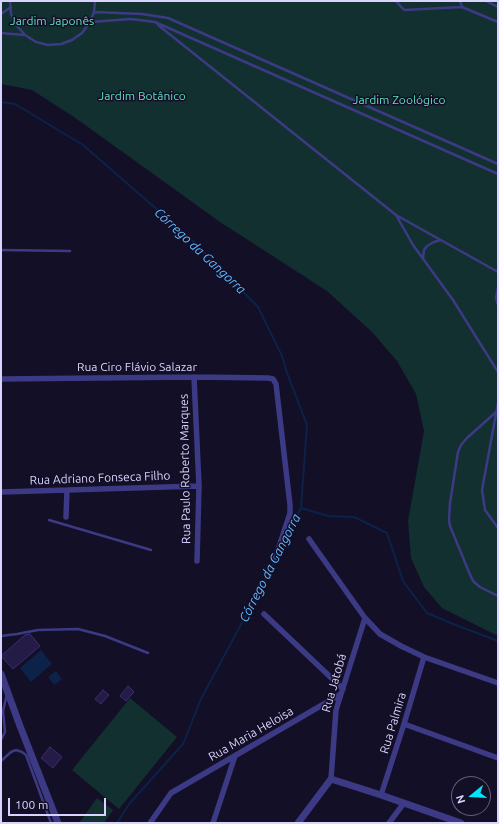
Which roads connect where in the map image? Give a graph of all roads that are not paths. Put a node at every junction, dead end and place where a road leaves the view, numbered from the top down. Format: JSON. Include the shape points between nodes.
{"nodes":[{"id":1,"x":10,"y":1,"type":"edge"},
{"id":2,"x":95,"y":1,"type":"edge"},
{"id":3,"x":396,"y":1,"type":"edge"},
{"id":4,"x":460,"y":1,"type":"edge"},
{"id":5,"x":486,"y":1,"type":"edge"},
{"id":6,"x":10,"y":7,"type":"junction"},
{"id":7,"x":462,"y":7,"type":"junction"},
{"id":8,"x":498,"y":7,"type":"edge"},
{"id":9,"x":94,"y":12,"type":"junction"},
{"id":10,"x":1,"y":14,"type":"edge"},
{"id":11,"x":90,"y":22,"type":"junction"},
{"id":12,"x":155,"y":22,"type":"junction"},
{"id":13,"x":498,"y":22,"type":"edge"},
{"id":14,"x":1,"y":33,"type":"edge"},
{"id":15,"x":25,"y":35,"type":"junction"},
{"id":16,"x":498,"y":164,"type":"edge"},
{"id":17,"x":498,"y":174,"type":"edge"},
{"id":18,"x":396,"y":215,"type":"junction"},
{"id":19,"x":442,"y":240,"type":"junction"},
{"id":20,"x":1,"y":250,"type":"edge"},
{"id":21,"x":70,"y":251,"type":"dead end"},
{"id":22,"x":423,"y":258,"type":"junction"},
{"id":23,"x":498,"y":272,"type":"edge"},
{"id":24,"x":498,"y":287,"type":"edge"},
{"id":25,"x":498,"y":305,"type":"edge"},
{"id":26,"x":498,"y":372,"type":"edge"},
{"id":27,"x":194,"y":377,"type":"junction"},
{"id":28,"x":1,"y":379,"type":"edge"},
{"id":29,"x":498,"y":403,"type":"edge"},
{"id":30,"x":496,"y":412,"type":"junction"},
{"id":31,"x":199,"y":486,"type":"junction"},
{"id":32,"x":67,"y":490,"type":"junction"},
{"id":33,"x":1,"y":492,"type":"edge"},
{"id":34,"x":66,"y":517,"type":"joint"},
{"id":35,"x":48,"y":520,"type":"dead end"},
{"id":36,"x":65,"y":525,"type":"junction"},
{"id":37,"x":498,"y":528,"type":"edge"},
{"id":38,"x":309,"y":539,"type":"dead end"},
{"id":39,"x":151,"y":550,"type":"dead end"},
{"id":40,"x":275,"y":559,"type":"dead end"},
{"id":41,"x":197,"y":561,"type":"dead end"},
{"id":42,"x":498,"y":596,"type":"edge"},
{"id":43,"x":264,"y":614,"type":"dead end"},
{"id":44,"x":365,"y":618,"type":"junction"},
{"id":45,"x":1,"y":636,"type":"edge"},
{"id":46,"x":148,"y":653,"type":"dead end"},
{"id":47,"x":424,"y":657,"type":"junction"},
{"id":48,"x":1,"y":674,"type":"edge"},
{"id":49,"x":498,"y":683,"type":"edge"},
{"id":50,"x":7,"y":691,"type":"junction"},
{"id":51,"x":342,"y":692,"type":"junction"},
{"id":52,"x":404,"y":724,"type":"junction"},
{"id":53,"x":1,"y":740,"type":"edge"},
{"id":54,"x":236,"y":756,"type":"junction"},
{"id":55,"x":498,"y":758,"type":"edge"},
{"id":56,"x":1,"y":762,"type":"edge"},
{"id":57,"x":331,"y":779,"type":"junction"},
{"id":58,"x":381,"y":795,"type":"junction"},
{"id":59,"x":404,"y":803,"type":"junction"},
{"id":60,"x":51,"y":823,"type":"edge"},
{"id":61,"x":58,"y":823,"type":"edge"},
{"id":62,"x":150,"y":823,"type":"edge"},
{"id":63,"x":213,"y":823,"type":"edge"},
{"id":64,"x":298,"y":823,"type":"edge"},
{"id":65,"x":389,"y":823,"type":"edge"},
{"id":66,"x":461,"y":823,"type":"edge"}],
"edges":[{"from":1,"to":6,"type":"lane"},
{"from":2,"to":9,"type":"lane"},
{"from":3,"to":7,"type":"lane","via":[[404,10]]},
{"from":4,"to":7,"type":"lane"},
{"from":5,"to":8,"type":"lane"},
{"from":6,"to":10,"type":"lane"},
{"from":6,"to":15,"type":"lane","via":[[17,26]]},
{"from":7,"to":13,"type":"lane"},
{"from":9,"to":11,"type":"lane"},
{"from":9,"to":16,"type":"lane","via":[[168,18]]},
{"from":11,"to":12,"type":"lane"},
{"from":11,"to":15,"type":"lane","via":[[72,40],[61,44],[48,45],[36,42]]},
{"from":12,"to":17,"type":"lane"},
{"from":12,"to":18,"type":"lane"},
{"from":14,"to":15,"type":"lane"},
{"from":18,"to":19,"type":"lane"},
{"from":18,"to":22,"type":"lane"},
{"from":19,"to":22,"type":"lane","via":[[427,246]]},
{"from":19,"to":23,"type":"lane"},
{"from":20,"to":21,"type":"lane"},
{"from":22,"to":26,"type":"lane"},
{"from":24,"to":25,"type":"lane"},
{"from":27,"to":28,"type":"street","name":"Rua Ciro Flávio Salazar"},
{"from":27,"to":31,"type":"street","name":"Rua Paulo Roberto Marques"},
{"from":27,"to":40,"type":"street","name":"Rua Ciro Flávio Salazar","via":[[268,378],[273,379],[276,384],[290,513]]},
{"from":29,"to":30,"type":"lane"},
{"from":30,"to":37,"type":"lane","via":[[482,490],[486,510]]},
{"from":30,"to":42,"type":"lane","via":[[461,445],[449,520],[474,582]]},
{"from":31,"to":32,"type":"street","name":"Rua Adriano Fonseca Filho"},
{"from":31,"to":41,"type":"street","name":"Rua Paulo Roberto Marques"},
{"from":32,"to":33,"type":"street","name":"Rua Adriano Fonseca Filho"},
{"from":32,"to":34,"type":"street"},
{"from":34,"to":36,"type":"lane"},
{"from":35,"to":36,"type":"lane"},
{"from":36,"to":39,"type":"lane"},
{"from":38,"to":44,"type":"street"},
{"from":43,"to":51,"type":"street"},
{"from":44,"to":47,"type":"street","via":[[380,634]]},
{"from":44,"to":51,"type":"street","name":"Rua Jatobá"},
{"from":45,"to":46,"type":"lane","via":[[38,630],[78,629],[105,636]]},
{"from":47,"to":49,"type":"street"},
{"from":47,"to":52,"type":"street","name":"Rua Palmira"},
{"from":48,"to":50,"type":"street"},
{"from":50,"to":53,"type":"lane","via":[[2,711],[5,732]]},
{"from":50,"to":61,"type":"street"},
{"from":51,"to":54,"type":"street","name":"Rua Maria Heloisa"},
{"from":51,"to":57,"type":"street","name":"Rua Jatobá","via":[[336,710]]},
{"from":52,"to":55,"type":"street"},
{"from":52,"to":58,"type":"street","name":"Rua Palmira"},
{"from":54,"to":62,"type":"street","name":"Rua Maria Heloisa","via":[[171,793]]},
{"from":54,"to":63,"type":"street"},
{"from":56,"to":60,"type":"lane","via":[[16,750],[26,755]]},
{"from":57,"to":58,"type":"street"},
{"from":57,"to":64,"type":"street"},
{"from":58,"to":59,"type":"street"},
{"from":59,"to":65,"type":"street"},
{"from":59,"to":66,"type":"street"}]}
